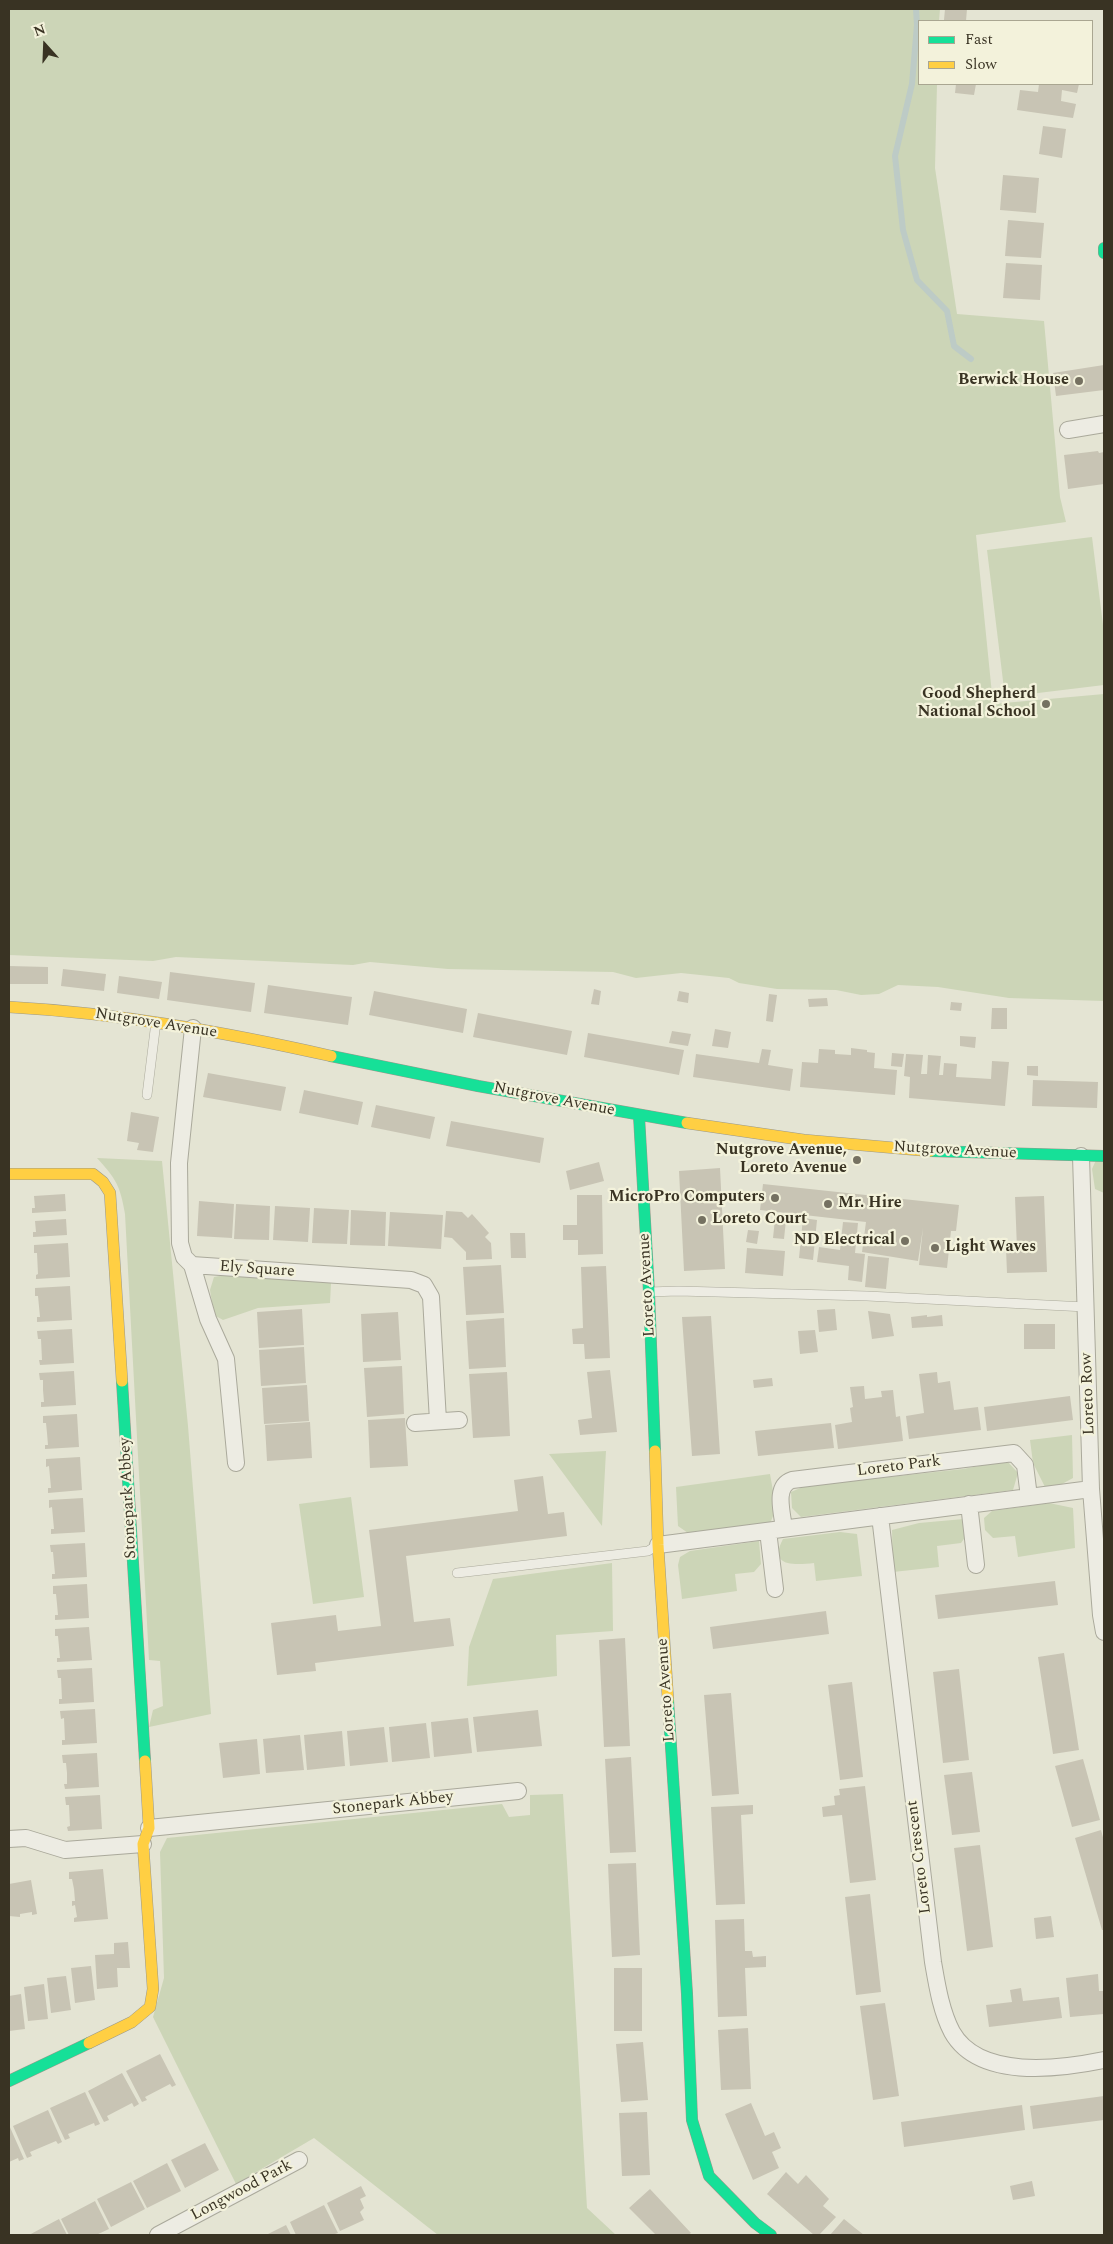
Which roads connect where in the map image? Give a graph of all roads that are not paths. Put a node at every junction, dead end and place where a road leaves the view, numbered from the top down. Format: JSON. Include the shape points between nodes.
{"nodes":[{"id":1,"x":1104,"y":248,"type":"edge"},
{"id":2,"x":1104,"y":253,"type":"edge"},
{"id":3,"x":1104,"y":424,"type":"edge"},
{"id":4,"x":1068,"y":430,"type":"dead end"},
{"id":5,"x":9,"y":1007,"type":"edge"},
{"id":6,"x":156,"y":1022,"type":"junction"},
{"id":7,"x":193,"y":1028,"type":"junction"},
{"id":8,"x":147,"y":1095,"type":"dead end"},
{"id":9,"x":639,"y":1116,"type":"junction"},
{"id":10,"x":1081,"y":1156,"type":"junction"},
{"id":11,"x":1104,"y":1156,"type":"edge"},
{"id":12,"x":9,"y":1174,"type":"edge"},
{"id":13,"x":192,"y":1265,"type":"junction"},
{"id":14,"x":649,"y":1292,"type":"junction"},
{"id":15,"x":1086,"y":1306,"type":"junction"},
{"id":16,"x":459,"y":1420,"type":"dead end"},
{"id":17,"x":438,"y":1421,"type":"junction"},
{"id":18,"x":415,"y":1423,"type":"dead end"},
{"id":19,"x":236,"y":1463,"type":"dead end"},
{"id":20,"x":1091,"y":1489,"type":"junction"},
{"id":21,"x":1029,"y":1497,"type":"junction"},
{"id":22,"x":969,"y":1504,"type":"junction"},
{"id":23,"x":880,"y":1516,"type":"junction"},
{"id":24,"x":784,"y":1528,"type":"junction"},
{"id":25,"x":768,"y":1530,"type":"junction"},
{"id":26,"x":658,"y":1545,"type":"junction"},
{"id":27,"x":976,"y":1565,"type":"dead end"},
{"id":28,"x":457,"y":1573,"type":"dead end"},
{"id":29,"x":775,"y":1589,"type":"dead end"},
{"id":30,"x":1104,"y":1632,"type":"edge"},
{"id":31,"x":518,"y":1791,"type":"dead end"},
{"id":32,"x":146,"y":1836,"type":"junction"},
{"id":33,"x":9,"y":1839,"type":"edge"},
{"id":34,"x":1104,"y":2060,"type":"edge"},
{"id":35,"x":9,"y":2081,"type":"edge"},
{"id":36,"x":299,"y":2160,"type":"dead end"},
{"id":37,"x":158,"y":2235,"type":"edge"},
{"id":38,"x":771,"y":2235,"type":"edge"}],
"edges":[{"from":1,"to":2,"type":"street"},
{"from":3,"to":4,"type":"street"},
{"from":5,"to":6,"type":"street","name":"Nutgrove Avenue","via":[[48,1008]]},
{"from":6,"to":7,"type":"street","name":"Nutgrove Avenue"},
{"from":6,"to":8,"type":"lane"},
{"from":7,"to":9,"type":"street","name":"Nutgrove Avenue"},
{"from":7,"to":13,"type":"street","via":[[179,1163],[180,1243],[184,1257]]},
{"from":9,"to":10,"type":"street","name":"Nutgrove Avenue","via":[[806,1140],[942,1152]]},
{"from":9,"to":14,"type":"street","name":"Loreto Avenue"},
{"from":10,"to":11,"type":"street","name":"Nutgrove Avenue"},
{"from":10,"to":15,"type":"street","name":"Loreto Row"},
{"from":12,"to":32,"type":"street","name":"Stonepark Abbey","via":[[92,1174],[110,1193]]},
{"from":13,"to":17,"type":"street","name":"Ely Square","via":[[411,1280],[424,1285],[431,1297]]},
{"from":13,"to":19,"type":"street","via":[[208,1319],[226,1359]]},
{"from":14,"to":15,"type":"lane","via":[[857,1296]]},
{"from":14,"to":26,"type":"street","name":"Loreto Avenue"},
{"from":15,"to":20,"type":"street","name":"Loreto Row"},
{"from":16,"to":17,"type":"street"},
{"from":17,"to":18,"type":"street"},
{"from":20,"to":21,"type":"street"},
{"from":20,"to":30,"type":"street","name":"Loreto Row"},
{"from":21,"to":22,"type":"street"},
{"from":21,"to":24,"type":"street","name":"Loreto Park","via":[[1025,1465],[1014,1453],[800,1479],[784,1482],[780,1489]]},
{"from":22,"to":23,"type":"street"},
{"from":22,"to":27,"type":"street"},
{"from":23,"to":24,"type":"street"},
{"from":23,"to":34,"type":"street","name":"Loreto Crescent","via":[[933,1962],[939,1995],[953,2033],[972,2053],[1006,2066],[1066,2067]]},
{"from":24,"to":25,"type":"street"},
{"from":25,"to":26,"type":"street"},
{"from":25,"to":29,"type":"street"},
{"from":26,"to":28,"type":"lane","via":[[648,1551]]},
{"from":26,"to":38,"type":"street","name":"Loreto Avenue","via":[[692,2120],[709,2176]]},
{"from":31,"to":32,"type":"street","name":"Stonepark Abbey"},
{"from":32,"to":33,"type":"street","via":[[65,1850],[26,1838]]},
{"from":32,"to":35,"type":"street","name":"Stonepark Abbey","via":[[153,1989],[150,2007],[132,2022]]},
{"from":36,"to":37,"type":"street","name":"Longwood Park"}]}
